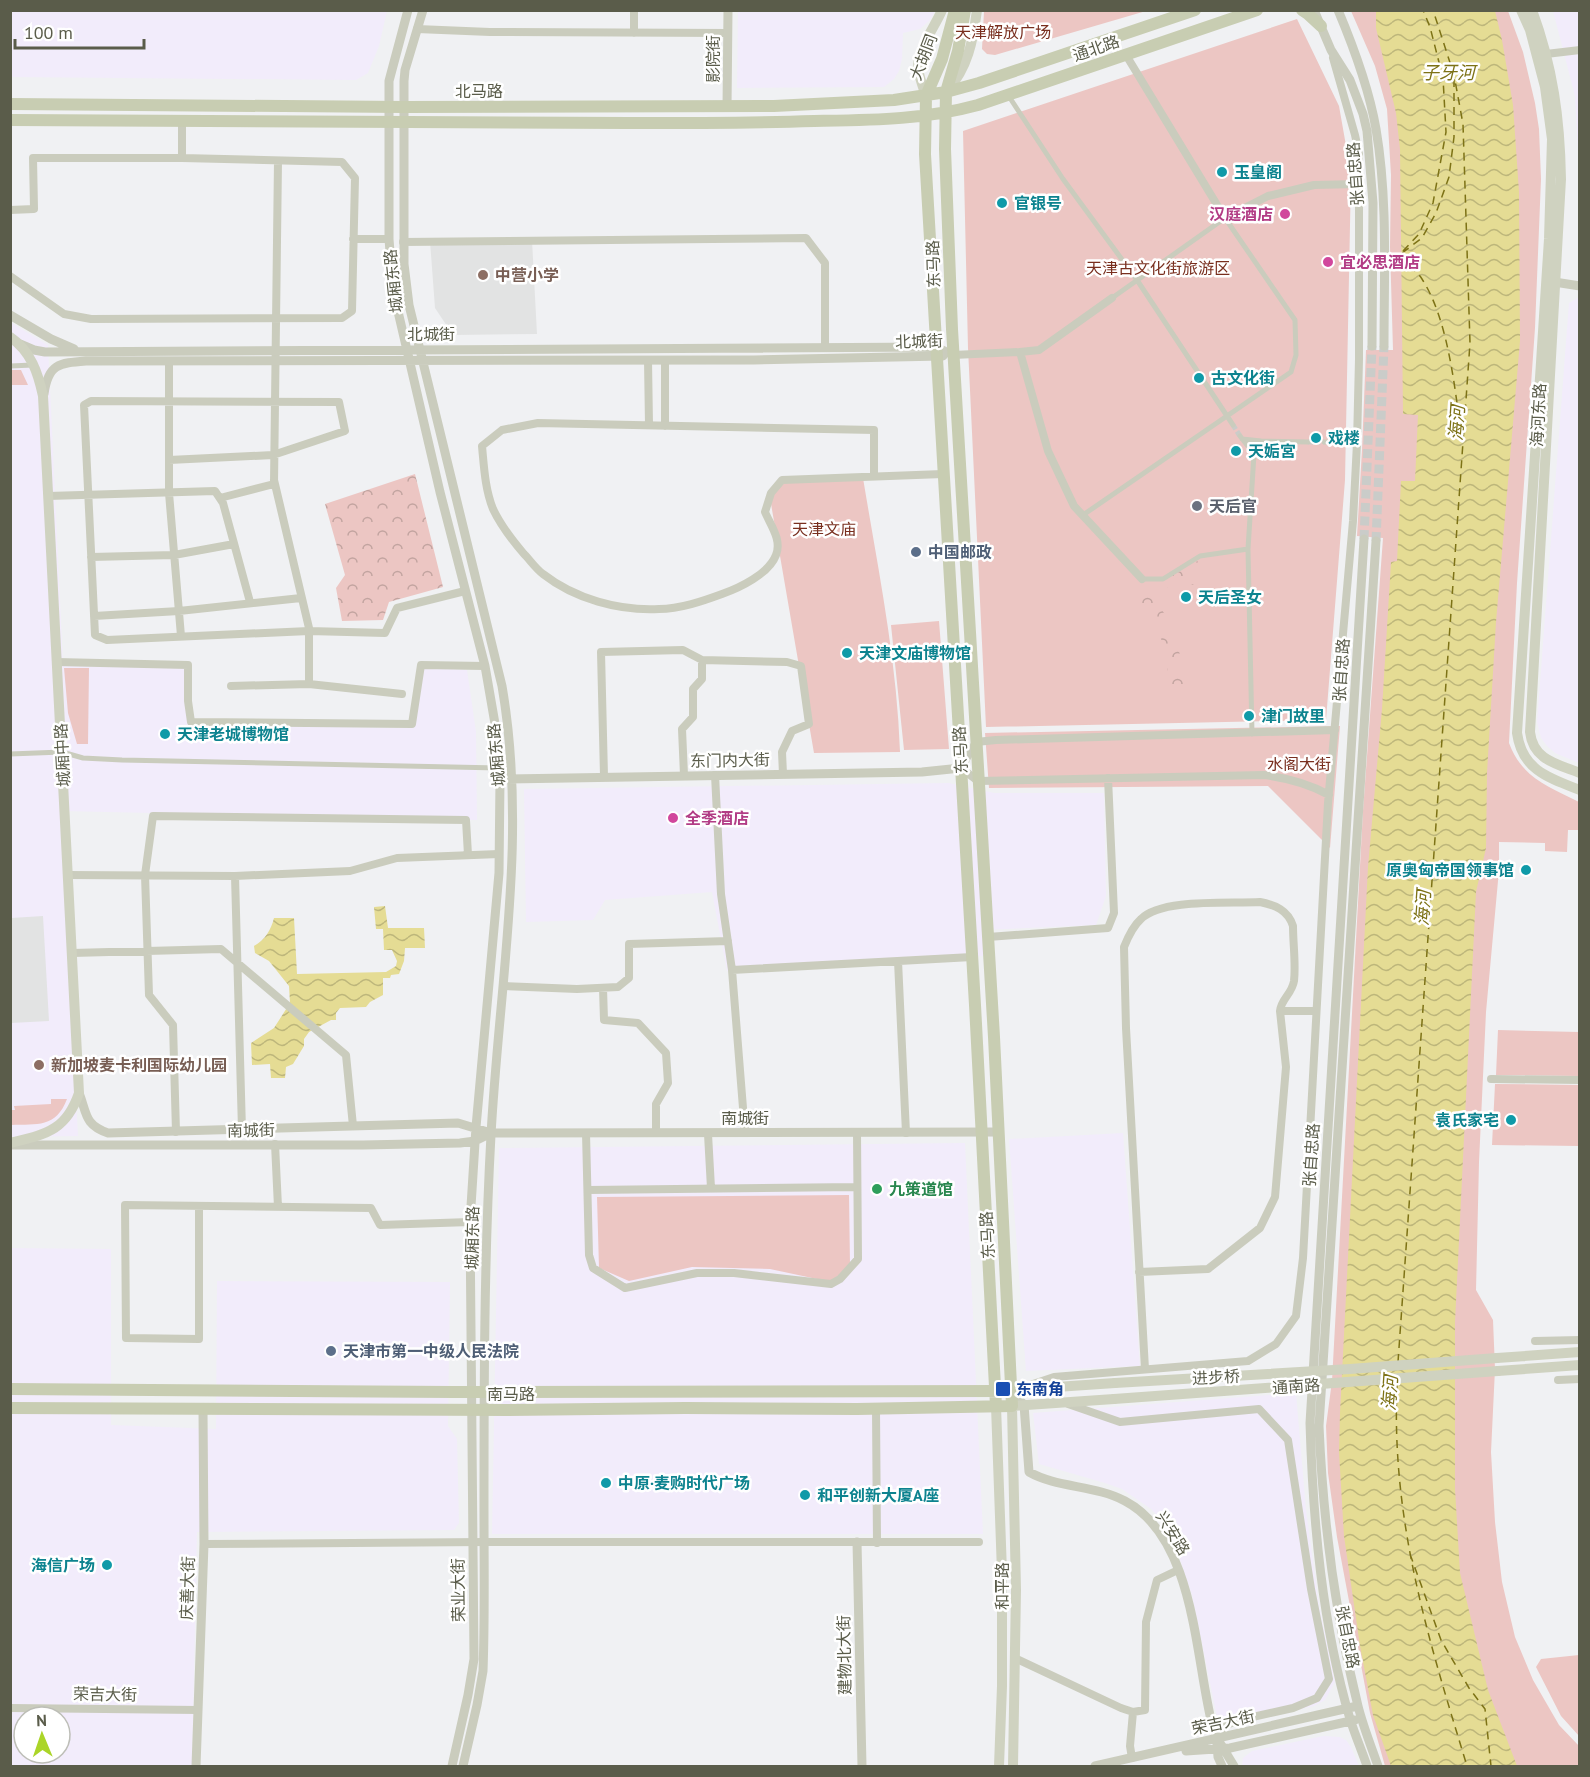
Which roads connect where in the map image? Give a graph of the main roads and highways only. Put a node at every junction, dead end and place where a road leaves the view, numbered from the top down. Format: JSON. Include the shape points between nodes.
{"nodes":[{"id":1,"x":942,"y":10,"type":"edge"},
{"id":2,"x":955,"y":10,"type":"edge"},
{"id":3,"x":965,"y":10,"type":"edge"},
{"id":4,"x":977,"y":10,"type":"edge"},
{"id":5,"x":1195,"y":10,"type":"edge"},
{"id":6,"x":1257,"y":10,"type":"edge"},
{"id":7,"x":1302,"y":10,"type":"edge"},
{"id":8,"x":1521,"y":10,"type":"edge"},
{"id":9,"x":1532,"y":10,"type":"edge"},
{"id":10,"x":1321,"y":26,"type":"road end"},
{"id":11,"x":946,"y":92,"type":"junction"},
{"id":12,"x":926,"y":96,"type":"junction"},
{"id":13,"x":10,"y":104,"type":"edge"},
{"id":14,"x":228,"y":106,"type":"junction"},
{"id":15,"x":946,"y":114,"type":"junction"},
{"id":16,"x":926,"y":116,"type":"junction"},
{"id":17,"x":10,"y":120,"type":"edge"},
{"id":18,"x":228,"y":121,"type":"junction"},
{"id":19,"x":1551,"y":281,"type":"junction"},
{"id":20,"x":15,"y":341,"type":"edge"},
{"id":21,"x":1580,"y":773,"type":"edge"},
{"id":22,"x":1580,"y":790,"type":"edge"},
{"id":23,"x":10,"y":1144,"type":"edge"},
{"id":24,"x":1580,"y":1352,"type":"edge"},
{"id":25,"x":1580,"y":1365,"type":"edge"},
{"id":26,"x":10,"y":1389,"type":"edge"},
{"id":27,"x":1011,"y":1390,"type":"junction"},
{"id":28,"x":995,"y":1391,"type":"junction"},
{"id":29,"x":996,"y":1406,"type":"junction"},
{"id":30,"x":1018,"y":1406,"type":"junction"},
{"id":31,"x":10,"y":1408,"type":"edge"},
{"id":32,"x":999,"y":1767,"type":"edge"},
{"id":33,"x":1013,"y":1767,"type":"edge"}],
"edges":[{"from":1,"to":12,"type":"main road","name":"大胡同","via":[[919,59],[918,70]]},
{"from":2,"to":12,"type":"main road","name":"大胡同","via":[[942,58]]},
{"from":3,"to":11,"type":"main road","name":"大胡同"},
{"from":4,"to":11,"type":"main road","name":"大胡同","via":[[967,61]]},
{"from":5,"to":11,"type":"main road","name":"通北路"},
{"from":6,"to":15,"type":"main road","name":"通北路"},
{"from":7,"to":10,"type":"main road"},
{"from":8,"to":19,"type":"main road","name":"海河东路","via":[[1539,59],[1549,109]]},
{"from":9,"to":19,"type":"main road","name":"海河东路","via":[[1556,97],[1560,138],[1561,179]]},
{"from":11,"to":12,"type":"main road","name":"北马路"},
{"from":11,"to":15,"type":"main road","name":"东马路"},
{"from":12,"to":14,"type":"main road","name":"北马路","via":[[728,107]]},
{"from":12,"to":16,"type":"main road","name":"东马路"},
{"from":13,"to":14,"type":"main road","name":"北马路"},
{"from":14,"to":18,"type":"main road"},
{"from":15,"to":16,"type":"main road","name":"北马路"},
{"from":15,"to":27,"type":"main road","name":"东马路","via":[[953,355]]},
{"from":16,"to":18,"type":"main road","name":"北马路","via":[[739,123]]},
{"from":16,"to":28,"type":"main road","name":"东马路","via":[[925,154]]},
{"from":17,"to":18,"type":"main road","name":"北马路"},
{"from":19,"to":21,"type":"main road","name":"海河东路","via":[[1530,732],[1535,751]]},
{"from":19,"to":22,"type":"main road","name":"海河东路","via":[[1517,733],[1524,757],[1535,769]]},
{"from":20,"to":23,"type":"main road","name":"城厢中路","via":[[34,365],[43,396],[79,1093],[73,1110],[54,1129]]},
{"from":24,"to":27,"type":"main road","name":"进步桥","bridge":true},
{"from":25,"to":30,"type":"main road","name":"通南路","bridge":true},
{"from":26,"to":28,"type":"main road","name":"南马路"},
{"from":27,"to":28,"type":"main road","name":"南马路"},
{"from":27,"to":30,"type":"main road","name":"东马路"},
{"from":28,"to":29,"type":"main road","name":"东马路"},
{"from":29,"to":30,"type":"main road","name":"南马路"},
{"from":29,"to":31,"type":"main road","name":"南马路"},
{"from":29,"to":32,"type":"main road","name":"和平路","via":[[1002,1572]]},
{"from":30,"to":33,"type":"main road","name":"和平路"}]}
